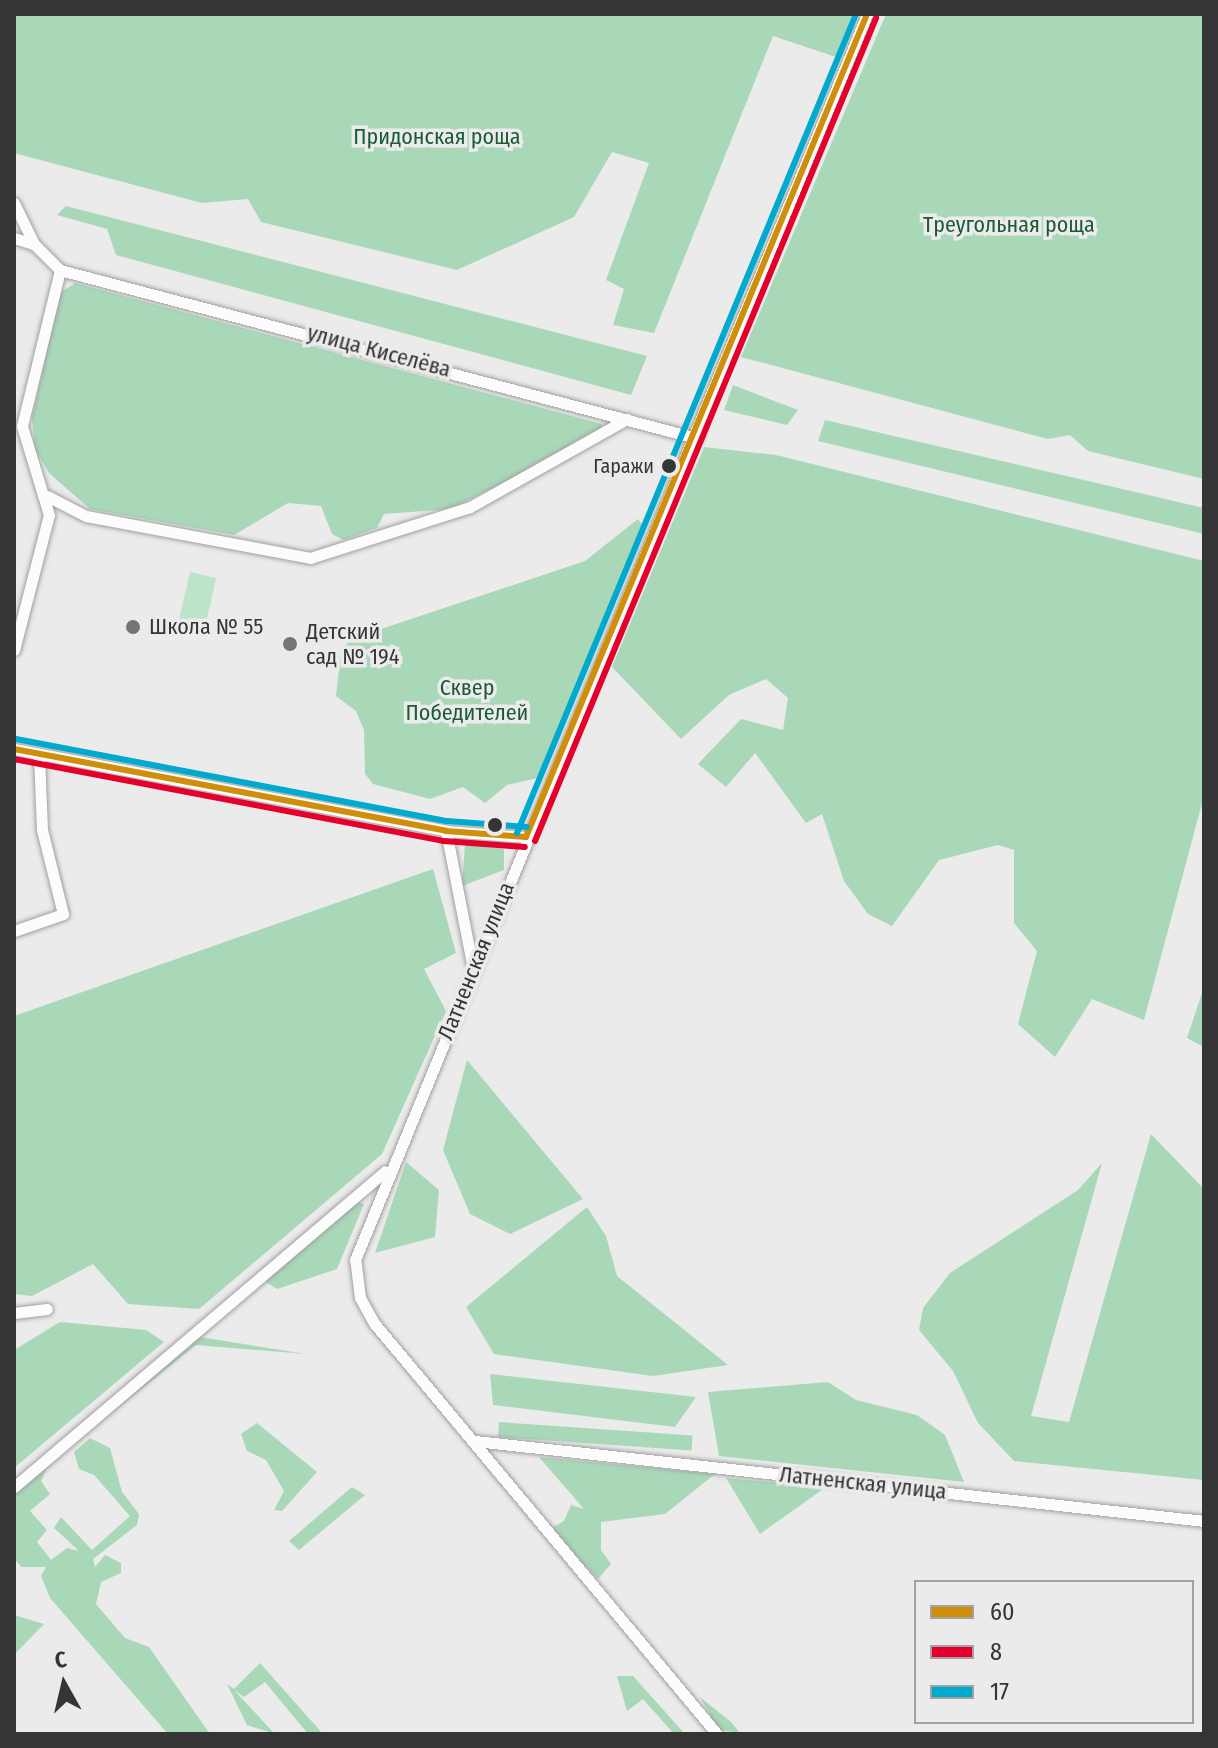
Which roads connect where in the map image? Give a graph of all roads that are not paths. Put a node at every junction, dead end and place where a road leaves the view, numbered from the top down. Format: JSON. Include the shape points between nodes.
{"nodes":[{"id":1,"x":867,"y":14,"type":"edge"},
{"id":2,"x":14,"y":203,"type":"edge"},
{"id":3,"x":14,"y":238,"type":"edge"},
{"id":4,"x":34,"y":244,"type":"junction"},
{"id":5,"x":60,"y":270,"type":"junction"},
{"id":6,"x":627,"y":419,"type":"junction"},
{"id":7,"x":696,"y":438,"type":"junction"},
{"id":8,"x":47,"y":496,"type":"junction"},
{"id":9,"x":14,"y":650,"type":"edge"},
{"id":10,"x":14,"y":749,"type":"edge"},
{"id":11,"x":39,"y":754,"type":"junction"},
{"id":12,"x":446,"y":831,"type":"junction"},
{"id":13,"x":526,"y":837,"type":"junction"},
{"id":14,"x":14,"y":931,"type":"edge"},
{"id":15,"x":473,"y":969,"type":"junction"},
{"id":16,"x":388,"y":1169,"type":"junction"},
{"id":17,"x":47,"y":1309,"type":"dead end"},
{"id":18,"x":14,"y":1313,"type":"edge"},
{"id":19,"x":475,"y":1441,"type":"junction"},
{"id":20,"x":14,"y":1487,"type":"edge"},
{"id":21,"x":1204,"y":1521,"type":"edge"},
{"id":22,"x":717,"y":1734,"type":"edge"}],
"edges":[{"from":1,"to":7,"type":"street","name":"Латненская улица"},
{"from":2,"to":4,"type":"street"},
{"from":3,"to":4,"type":"street"},
{"from":4,"to":5,"type":"street"},
{"from":5,"to":6,"type":"street","name":"улица Киселёва"},
{"from":5,"to":8,"type":"street","via":[[22,426]]},
{"from":6,"to":7,"type":"street","name":"улица Киселёва"},
{"from":6,"to":8,"type":"street","via":[[470,507],[310,558],[86,516]]},
{"from":7,"to":13,"type":"street","name":"Латненская улица"},
{"from":8,"to":9,"type":"street","via":[[49,515]]},
{"from":10,"to":11,"type":"street"},
{"from":11,"to":12,"type":"street"},
{"from":11,"to":14,"type":"street","via":[[42,830],[63,914]]},
{"from":12,"to":13,"type":"street"},
{"from":12,"to":15,"type":"street"},
{"from":13,"to":15,"type":"street","name":"Латненская улица"},
{"from":15,"to":16,"type":"street","name":"Латненская улица"},
{"from":16,"to":19,"type":"street","name":"Латненская улица","via":[[355,1260],[360,1298]]},
{"from":16,"to":20,"type":"street"},
{"from":17,"to":18,"type":"street"},
{"from":19,"to":21,"type":"street","name":"Латненская улица"},
{"from":19,"to":22,"type":"street","name":"Латненская улица"}]}
